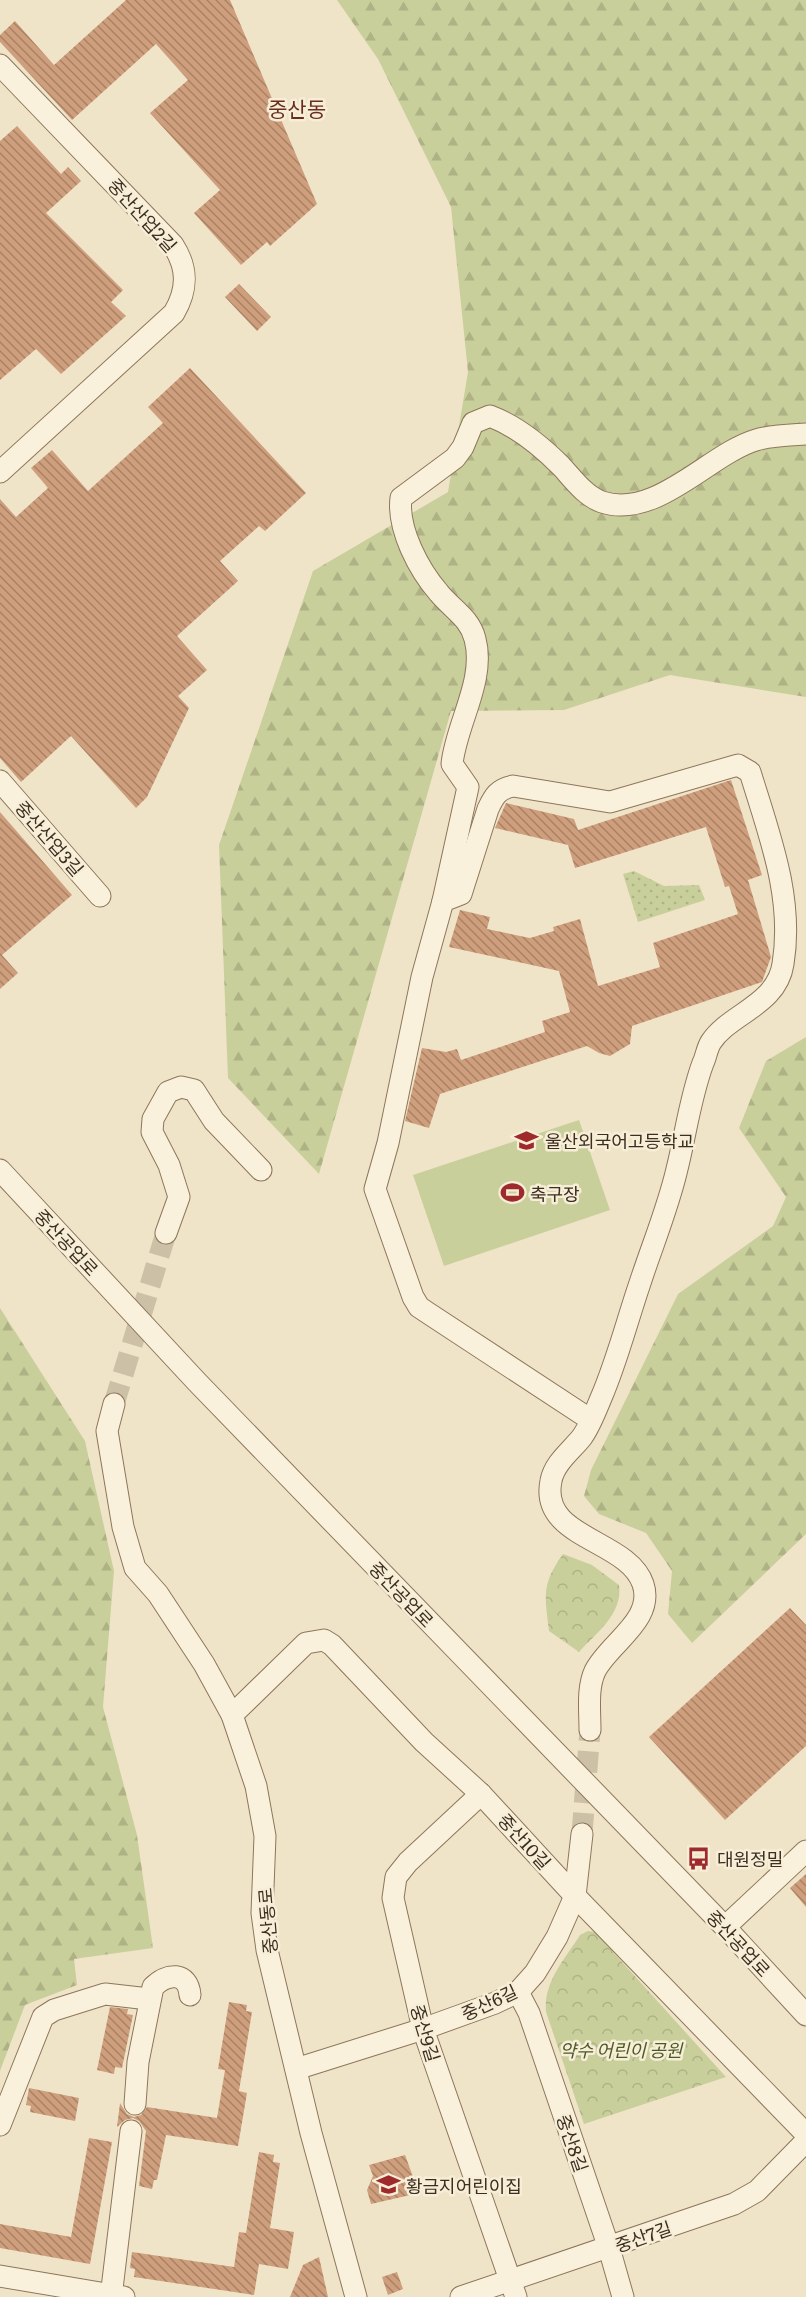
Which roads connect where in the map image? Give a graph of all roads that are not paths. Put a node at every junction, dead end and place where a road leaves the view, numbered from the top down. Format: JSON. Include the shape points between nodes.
{"nodes":[{"id":1,"x":0,"y":65,"type":"edge"},
{"id":2,"x":806,"y":434,"type":"edge"},
{"id":3,"x":0,"y":472,"type":"edge"},
{"id":4,"x":0,"y":781,"type":"edge"},
{"id":5,"x":100,"y":896,"type":"dead end"},
{"id":6,"x":443,"y":901,"type":"junction"},
{"id":7,"x":0,"y":1170,"type":"edge"},
{"id":8,"x":261,"y":1170,"type":"dead end"},
{"id":9,"x":166,"y":1233,"type":"tunnel mouth"},
{"id":10,"x":114,"y":1404,"type":"tunnel mouth"},
{"id":11,"x":591,"y":1420,"type":"junction"},
{"id":12,"x":232,"y":1715,"type":"junction"},
{"id":13,"x":590,"y":1730,"type":"tunnel mouth"},
{"id":14,"x":482,"y":1794,"type":"junction"},
{"id":15,"x":582,"y":1834,"type":"tunnel mouth"},
{"id":16,"x":806,"y":1851,"type":"edge"},
{"id":17,"x":575,"y":1896,"type":"junction"},
{"id":18,"x":724,"y":1927,"type":"junction"},
{"id":19,"x":518,"y":1992,"type":"junction"},
{"id":20,"x":190,"y":1995,"type":"dead end"},
{"id":21,"x":149,"y":1999,"type":"junction"},
{"id":22,"x":806,"y":2015,"type":"edge"},
{"id":23,"x":423,"y":2029,"type":"junction"},
{"id":24,"x":296,"y":2068,"type":"junction"},
{"id":25,"x":135,"y":2104,"type":"dead end"},
{"id":26,"x":0,"y":2125,"type":"edge"},
{"id":27,"x":131,"y":2131,"type":"dead end"},
{"id":28,"x":806,"y":2134,"type":"edge"},
{"id":29,"x":806,"y":2141,"type":"edge"},
{"id":30,"x":609,"y":2248,"type":"junction"},
{"id":31,"x":0,"y":2276,"type":"edge"},
{"id":32,"x":512,"y":2289,"type":"edge"},
{"id":33,"x":116,"y":2296,"type":"edge"},
{"id":34,"x":356,"y":2297,"type":"edge"},
{"id":35,"x":461,"y":2297,"type":"edge"},
{"id":36,"x":623,"y":2297,"type":"edge"}],
"edges":[{"from":1,"to":3,"type":"street","name":"중산산업2길","via":[[173,245],[185,276],[183,297],[174,313]]},
{"from":2,"to":6,"type":"street","via":[[755,440],[665,492],[617,504],[590,495],[525,436],[490,416],[473,423],[455,458],[401,498],[399,512],[417,561],[440,594],[470,626],[476,640],[475,676],[452,764],[468,787]]},
{"from":4,"to":5,"type":"street","name":"중산산업3길"},
{"from":6,"to":11,"type":"street","via":[[422,977],[375,1189],[377,1198],[419,1307]]},
{"from":6,"to":11,"type":"street","via":[[461,894],[488,809],[502,788],[513,786],[610,802],[738,765],[750,772],[783,889],[783,966],[777,983],[711,1042],[692,1094],[677,1170]]},
{"from":7,"to":18,"type":"street","name":"중산공업로","via":[[197,1382]]},
{"from":8,"to":9,"type":"street","via":[[214,1121],[194,1090],[182,1087],[168,1092],[153,1119],[152,1132],[179,1197]]},
{"from":10,"to":12,"type":"street","name":"중산동로","via":[[107,1431],[123,1527],[135,1568],[164,1603]]},
{"from":11,"to":13,"type":"street","via":[[584,1435],[553,1473],[551,1499],[569,1526],[629,1563],[641,1577],[646,1596],[639,1617],[596,1670],[591,1688]]},
{"from":12,"to":14,"type":"street","name":"중산10길","via":[[306,1643],[324,1640],[424,1742]]},
{"from":12,"to":24,"type":"street","name":"중산동로","via":[[256,1786],[266,1836],[263,1922]]},
{"from":14,"to":17,"type":"street","name":"중산10길"},
{"from":14,"to":23,"type":"street","name":"중산9길","via":[[396,1877],[393,1898],[398,1928]]},
{"from":15,"to":17,"type":"street","name":"중산6길"},
{"from":16,"to":18,"type":"street"},
{"from":17,"to":19,"type":"street","name":"중산6길","via":[[557,1937]]},
{"from":17,"to":28,"type":"street","name":"중산10길"},
{"from":18,"to":22,"type":"street","name":"중산공업로"},
{"from":19,"to":23,"type":"street","name":"중산6길"},
{"from":19,"to":30,"type":"street","name":"중산8길"},
{"from":20,"to":21,"type":"street","via":[[184,1979],[175,1975],[162,1978]]},
{"from":21,"to":25,"type":"street"},
{"from":21,"to":26,"type":"street","via":[[105,1994],[43,2017]]},
{"from":23,"to":24,"type":"street","name":"중산6길"},
{"from":23,"to":32,"type":"street","name":"중산9길"},
{"from":24,"to":34,"type":"street","name":"중산동로"},
{"from":27,"to":33,"type":"street"},
{"from":29,"to":30,"type":"street","name":"중산7길","via":[[757,2191],[734,2204]]},
{"from":30,"to":32,"type":"street","name":"중산7길"},
{"from":30,"to":36,"type":"street","name":"중산8길"},
{"from":31,"to":33,"type":"street"},
{"from":32,"to":35,"type":"street","name":"중산7길"}]}
